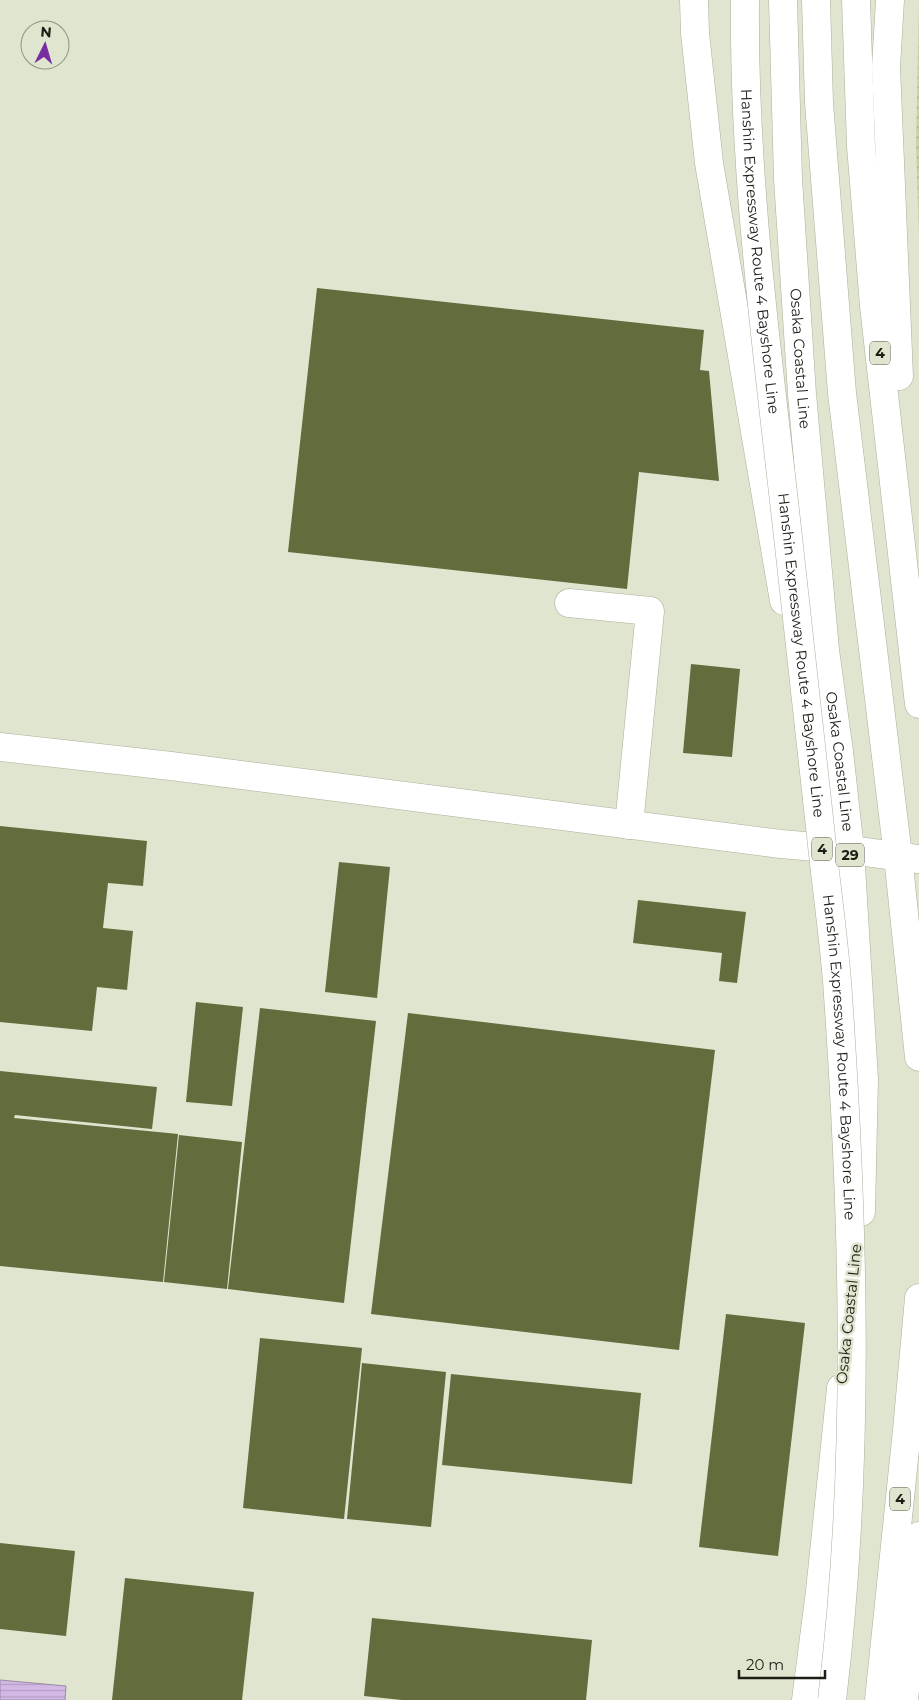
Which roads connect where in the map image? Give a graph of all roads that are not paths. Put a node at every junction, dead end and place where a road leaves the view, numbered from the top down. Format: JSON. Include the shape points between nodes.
{"nodes":[{"id":1,"x":694,"y":0,"type":"edge"},
{"id":2,"x":745,"y":0,"type":"edge"},
{"id":3,"x":856,"y":0,"type":"edge"},
{"id":4,"x":890,"y":0,"type":"edge"},
{"id":5,"x":783,"y":4,"type":"edge"},
{"id":6,"x":816,"y":5,"type":"edge"},
{"id":7,"x":904,"y":568,"type":"junction"},
{"id":8,"x":568,"y":603,"type":"dead end"},
{"id":9,"x":919,"y":704,"type":"edge"},
{"id":10,"x":0,"y":747,"type":"edge"},
{"id":11,"x":813,"y":764,"type":"junction"},
{"id":12,"x":629,"y":824,"type":"junction"},
{"id":13,"x":850,"y":850,"type":"junction"},
{"id":14,"x":908,"y":857,"type":"edge"},
{"id":15,"x":919,"y":1057,"type":"edge"},
{"id":16,"x":919,"y":1298,"type":"edge"},
{"id":17,"x":919,"y":1536,"type":"edge"},
{"id":18,"x":806,"y":1700,"type":"edge"},
{"id":19,"x":832,"y":1700,"type":"edge"},
{"id":20,"x":879,"y":1700,"type":"edge"},
{"id":21,"x":904,"y":1700,"type":"edge"}],
"edges":[{"from":1,"to":11,"type":"main road","bridge":true,"via":[[710,173]]},
{"from":2,"to":11,"type":"main road","name":"Hanshin Expressway Route 4 Bayshore Line","number":"4","bridge":true,"via":[[749,156],[759,276]]},
{"from":3,"to":7,"type":"main road","number":"4","via":[[862,156],[874,306]]},
{"from":4,"to":7,"type":"main road","via":[[886,67],[904,489]]},
{"from":5,"to":13,"type":"main road","name":"Osaka Coastal Line","number":"29","via":[[788,188],[802,394],[825,650]]},
{"from":6,"to":14,"type":"main road","via":[[819,102],[842,393]]},
{"from":7,"to":9,"type":"main road","number":"4"},
{"from":8,"to":12,"type":"main road","via":[[650,611]]},
{"from":10,"to":12,"type":"main road"},
{"from":11,"to":19,"type":"main road","name":"Hanshin Expressway Route 4 Bayshore Line","number":"4","bridge":true,"via":[[836,977],[848,1178],[853,1362],[849,1501]]},
{"from":12,"to":13,"type":"main road"},
{"from":13,"to":14,"type":"main road"},
{"from":13,"to":18,"type":"main road","name":"Osaka Coastal Line","number":"29","via":[[864,1079],[861,1210]]},
{"from":14,"to":15,"type":"main road"},
{"from":16,"to":20,"type":"main road","number":"4"},
{"from":17,"to":21,"type":"main road"}]}
